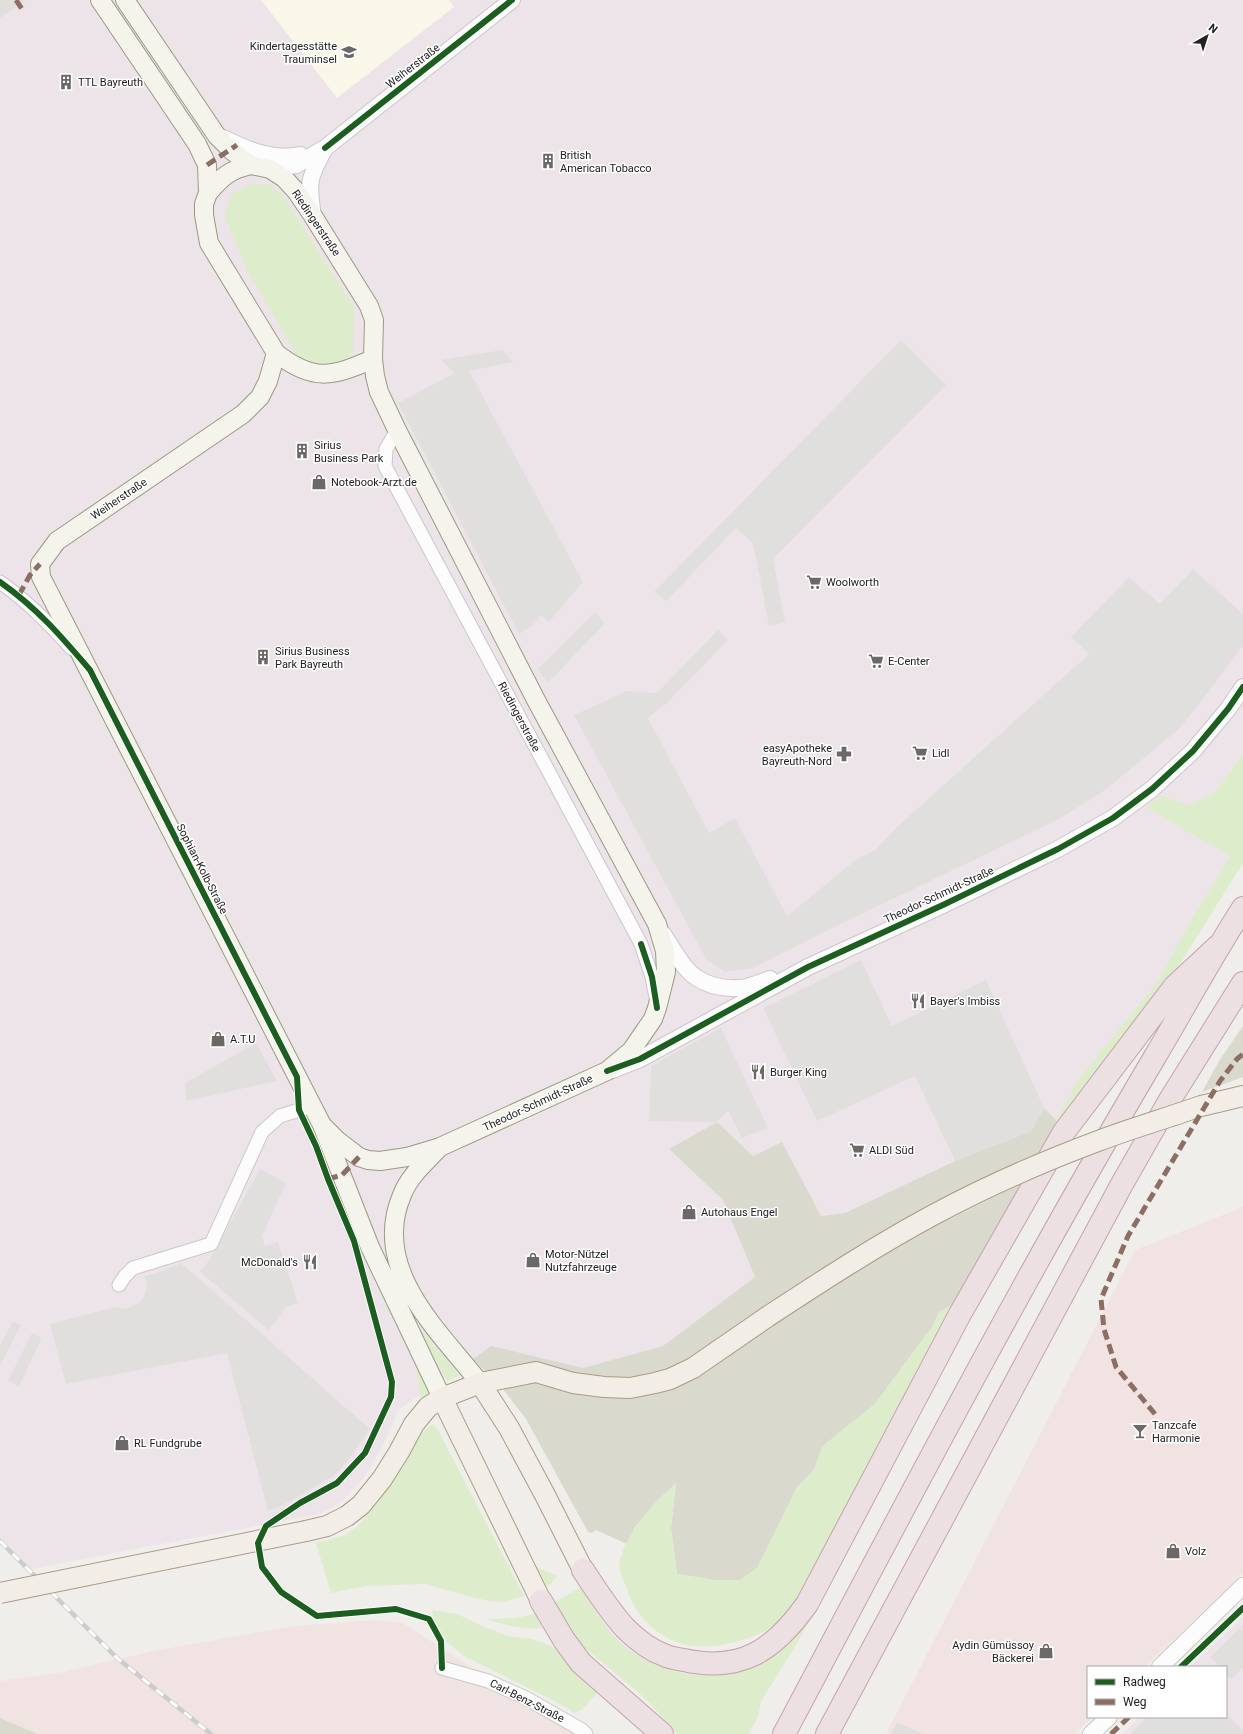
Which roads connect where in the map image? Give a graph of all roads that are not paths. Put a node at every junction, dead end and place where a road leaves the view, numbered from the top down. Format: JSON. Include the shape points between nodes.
{"nodes":[{"id":1,"x":100,"y":0,"type":"edge"},
{"id":2,"x":111,"y":0,"type":"edge"},
{"id":3,"x":512,"y":0,"type":"edge"},
{"id":4,"x":130,"y":7,"type":"edge"},
{"id":5,"x":217,"y":136,"type":"junction"},
{"id":6,"x":325,"y":148,"type":"junction"},
{"id":7,"x":251,"y":165,"type":"junction"},
{"id":8,"x":270,"y":169,"type":"junction"},
{"id":9,"x":208,"y":193,"type":"junction"},
{"id":10,"x":313,"y":216,"type":"junction"},
{"id":11,"x":276,"y":352,"type":"junction"},
{"id":12,"x":374,"y":359,"type":"junction"},
{"id":13,"x":397,"y":430,"type":"junction"},
{"id":14,"x":0,"y":582,"type":"edge"},
{"id":15,"x":90,"y":670,"type":"junction"},
{"id":16,"x":1243,"y":688,"type":"edge"},
{"id":17,"x":1243,"y":908,"type":"edge"},
{"id":18,"x":657,"y":924,"type":"junction"},
{"id":19,"x":1218,"y":946,"type":"junction"},
{"id":20,"x":808,"y":967,"type":"junction"},
{"id":21,"x":1243,"y":983,"type":"edge"},
{"id":22,"x":658,"y":1008,"type":"junction"},
{"id":23,"x":607,"y":1071,"type":"junction"},
{"id":24,"x":1243,"y":1096,"type":"edge"},
{"id":25,"x":312,"y":1106,"type":"junction"},
{"id":26,"x":322,"y":1124,"type":"junction"},
{"id":27,"x":440,"y":1147,"type":"junction"},
{"id":28,"x":119,"y":1285,"type":"dead end"},
{"id":29,"x":480,"y":1383,"type":"junction"},
{"id":30,"x":442,"y":1398,"type":"junction"},
{"id":31,"x":583,"y":1570,"type":"joint"},
{"id":32,"x":1243,"y":1586,"type":"edge"},
{"id":33,"x":0,"y":1593,"type":"edge"},
{"id":34,"x":541,"y":1601,"type":"joint"},
{"id":35,"x":1161,"y":1666,"type":"edge"},
{"id":36,"x":442,"y":1668,"type":"dead end"},
{"id":37,"x":1108,"y":1718,"type":"edge"},
{"id":38,"x":586,"y":1734,"type":"edge"},
{"id":39,"x":662,"y":1734,"type":"edge"},
{"id":40,"x":784,"y":1734,"type":"edge"},
{"id":41,"x":827,"y":1734,"type":"edge"},
{"id":42,"x":1091,"y":1734,"type":"edge"}],
"edges":[{"from":1,"to":9,"type":"main road","via":[[197,144],[207,165]]},
{"from":2,"to":4,"type":"main road"},
{"from":3,"to":6,"type":"street","name":"Weiherstraße"},
{"from":4,"to":5,"type":"main road","name":"Riedingerstraße"},
{"from":5,"to":6,"type":"street","via":[[247,150],[268,155],[289,157]]},
{"from":5,"to":7,"type":"main road","name":"Riedingerstraße"},
{"from":6,"to":8,"type":"street","via":[[296,165]]},
{"from":6,"to":10,"type":"street","via":[[314,167],[310,181],[309,193]]},
{"from":7,"to":8,"type":"main road","name":"Riedingerstraße"},
{"from":7,"to":9,"type":"main road","via":[[235,169],[223,176]]},
{"from":8,"to":10,"type":"main road","name":"Riedingerstraße","via":[[284,178],[296,191]]},
{"from":9,"to":11,"type":"main road","via":[[204,215],[209,243]]},
{"from":10,"to":12,"type":"main road","name":"Riedingerstraße","via":[[369,306],[374,320]]},
{"from":11,"to":12,"type":"main road","via":[[291,364],[322,374],[333,374]]},
{"from":11,"to":15,"type":"main road","name":"Weiherstraße","via":[[268,381],[260,397],[243,414],[57,541],[40,564],[41,577]]},
{"from":12,"to":13,"type":"main road","name":"Riedingerstraße","via":[[379,392]]},
{"from":13,"to":18,"type":"main road","name":"Riedingerstraße","via":[[540,706]]},
{"from":13,"to":22,"type":"street","name":"Riedingerstraße","via":[[386,448],[385,466],[640,944],[652,977]]},
{"from":14,"to":15,"type":"street","via":[[19,595],[51,625]]},
{"from":15,"to":25,"type":"main road","name":"Sophian-Kolb-Straße"},
{"from":16,"to":20,"type":"street","name":"Theodor-Schmidt-Straße","via":[[1194,751],[1152,789],[1113,818],[1063,847]]},
{"from":17,"to":19,"type":"highway"},
{"from":18,"to":20,"type":"street","via":[[686,968],[698,979],[713,986],[746,987]]},
{"from":18,"to":22,"type":"main road","name":"Riedingerstraße","via":[[665,951],[666,972]]},
{"from":19,"to":31,"type":"highway","via":[[1175,986],[1064,1132],[960,1314],[820,1581],[807,1604],[785,1631],[766,1648],[732,1663],[695,1662],[664,1656],[626,1629]]},
{"from":19,"to":40,"type":"highway","via":[[1088,1169],[928,1461]]},
{"from":20,"to":23,"type":"street","name":"Theodor-Schmidt-Straße","via":[[640,1059]]},
{"from":21,"to":41,"type":"highway","via":[[1171,1098],[1122,1184]]},
{"from":22,"to":23,"type":"main road","name":"Riedingerstraße","via":[[630,1050]]},
{"from":23,"to":27,"type":"main road","name":"Theodor-Schmidt-Straße"},
{"from":24,"to":29,"type":"main road","bridge":true,"via":[[1201,1106],[1099,1141],[981,1191],[891,1239],[767,1317],[693,1368],[670,1379],[630,1388],[604,1387],[573,1383],[536,1372]]},
{"from":25,"to":26,"type":"main road","name":"Sophian-Kolb-Straße"},
{"from":25,"to":28,"type":"street","via":[[280,1116],[262,1132],[211,1244],[133,1268]]},
{"from":26,"to":27,"type":"main road","via":[[350,1150],[368,1160],[388,1161]]},
{"from":26,"to":30,"type":"main road","via":[[370,1247]]},
{"from":27,"to":29,"type":"main road","via":[[413,1176],[402,1195],[396,1214],[394,1234],[397,1260],[407,1288],[419,1308]]},
{"from":29,"to":30,"type":"main road"},
{"from":29,"to":31,"type":"main road","via":[[509,1428]]},
{"from":30,"to":33,"type":"main road","bridge":true,"via":[[428,1407],[414,1424],[382,1479],[361,1505],[347,1516],[327,1526]]},
{"from":30,"to":34,"type":"main road"},
{"from":32,"to":35,"type":"street"},
{"from":34,"to":39,"type":"highway","via":[[581,1663]]},
{"from":36,"to":38,"type":"street","name":"Carl-Benz-Straße","via":[[488,1681],[520,1695]]},
{"from":37,"to":42,"type":"street"}]}
